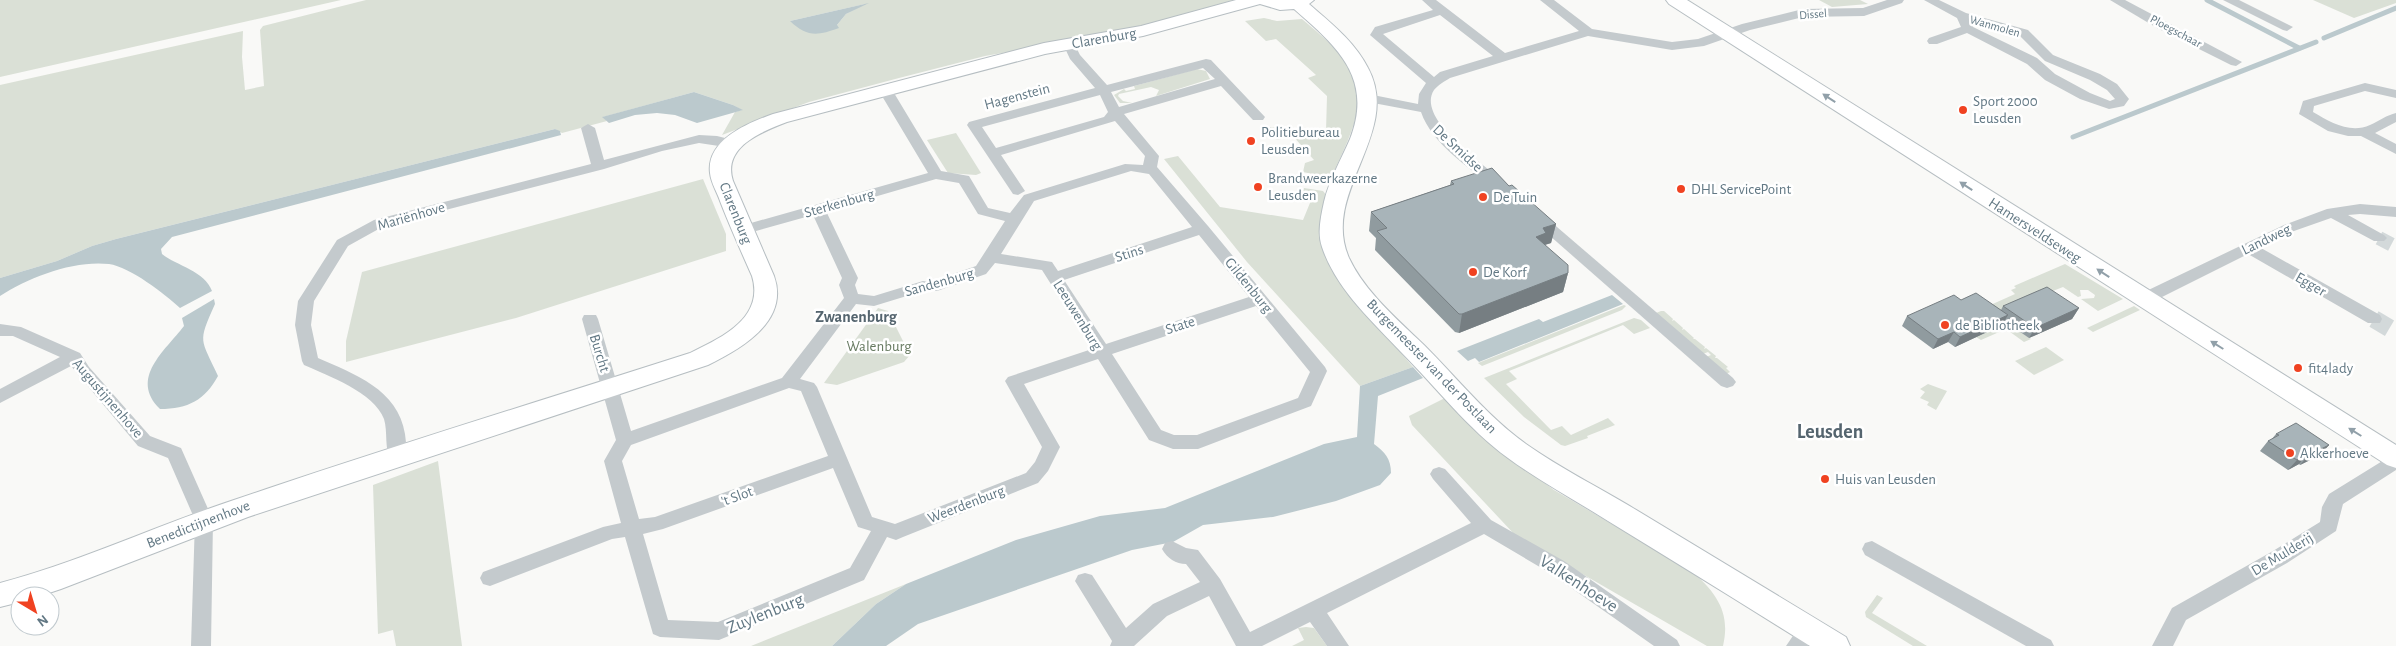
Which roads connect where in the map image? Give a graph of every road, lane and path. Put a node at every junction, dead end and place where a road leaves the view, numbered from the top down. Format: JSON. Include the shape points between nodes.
{"nodes":[{"id":1,"x":1256,"y":0,"type":"edge"},
{"id":2,"x":1265,"y":0,"type":"edge"},
{"id":3,"x":1428,"y":0,"type":"edge"},
{"id":4,"x":1546,"y":0,"type":"edge"},
{"id":5,"x":1675,"y":0,"type":"edge"},
{"id":6,"x":1898,"y":0,"type":"edge"},
{"id":7,"x":1930,"y":0,"type":"edge"},
{"id":8,"x":2116,"y":0,"type":"edge"},
{"id":9,"x":2229,"y":0,"type":"edge"},
{"id":10,"x":1301,"y":2,"type":"edge"},
{"id":11,"x":1442,"y":11,"type":"junction"},
{"id":12,"x":1962,"y":16,"type":"junction"},
{"id":13,"x":2287,"y":27,"type":"dead end"},
{"id":14,"x":1968,"y":29,"type":"junction"},
{"id":15,"x":1588,"y":32,"type":"junction"},
{"id":16,"x":1728,"y":34,"type":"junction"},
{"id":17,"x":1933,"y":41,"type":"dead end"},
{"id":18,"x":1069,"y":44,"type":"junction"},
{"id":19,"x":1502,"y":57,"type":"junction"},
{"id":20,"x":2048,"y":58,"type":"junction"},
{"id":21,"x":2032,"y":61,"type":"junction"},
{"id":22,"x":2236,"y":62,"type":"dead end"},
{"id":23,"x":1224,"y":81,"type":"junction"},
{"id":24,"x":1434,"y":83,"type":"junction"},
{"id":25,"x":1103,"y":90,"type":"junction"},
{"id":26,"x":886,"y":91,"type":"junction"},
{"id":27,"x":2396,"y":94,"type":"edge"},
{"id":28,"x":1368,"y":98,"type":"junction"},
{"id":29,"x":1426,"y":109,"type":"junction"},
{"id":30,"x":1114,"y":112,"type":"junction"},
{"id":31,"x":1258,"y":117,"type":"dead end"},
{"id":32,"x":2396,"y":117,"type":"edge"},
{"id":33,"x":588,"y":128,"type":"dead end"},
{"id":34,"x":2363,"y":132,"type":"junction"},
{"id":35,"x":732,"y":144,"type":"junction"},
{"id":36,"x":2396,"y":150,"type":"edge"},
{"id":37,"x":993,"y":154,"type":"junction"},
{"id":38,"x":599,"y":166,"type":"junction"},
{"id":39,"x":1149,"y":170,"type":"junction"},
{"id":40,"x":936,"y":174,"type":"junction"},
{"id":41,"x":1018,"y":191,"type":"dead end"},
{"id":42,"x":1508,"y":193,"type":"edge"},
{"id":43,"x":1523,"y":205,"type":"edge"},
{"id":44,"x":818,"y":210,"type":"junction"},
{"id":45,"x":2332,"y":212,"type":"junction"},
{"id":46,"x":2396,"y":212,"type":"edge"},
{"id":47,"x":1014,"y":219,"type":"junction"},
{"id":48,"x":1203,"y":228,"type":"junction"},
{"id":49,"x":742,"y":230,"type":"junction"},
{"id":50,"x":2379,"y":238,"type":"tunnel mouth"},
{"id":51,"x":2249,"y":248,"type":"junction"},
{"id":52,"x":991,"y":257,"type":"junction"},
{"id":53,"x":1054,"y":277,"type":"junction"},
{"id":54,"x":852,"y":298,"type":"junction"},
{"id":55,"x":1260,"y":299,"type":"junction"},
{"id":56,"x":2144,"y":299,"type":"junction"},
{"id":57,"x":590,"y":319,"type":"dead end"},
{"id":58,"x":2374,"y":320,"type":"tunnel mouth"},
{"id":59,"x":0,"y":330,"type":"edge"},
{"id":60,"x":1101,"y":352,"type":"junction"},
{"id":61,"x":74,"y":357,"type":"junction"},
{"id":62,"x":788,"y":382,"type":"junction"},
{"id":63,"x":1727,"y":382,"type":"dead end"},
{"id":64,"x":611,"y":387,"type":"junction"},
{"id":65,"x":0,"y":397,"type":"edge"},
{"id":66,"x":1155,"y":435,"type":"joint"},
{"id":67,"x":625,"y":440,"type":"junction"},
{"id":68,"x":397,"y":456,"type":"junction"},
{"id":69,"x":2396,"y":458,"type":"edge"},
{"id":70,"x":839,"y":459,"type":"junction"},
{"id":71,"x":1439,"y":474,"type":"dead end"},
{"id":72,"x":204,"y":520,"type":"junction"},
{"id":73,"x":1484,"y":525,"type":"junction"},
{"id":74,"x":632,"y":527,"type":"junction"},
{"id":75,"x":882,"y":528,"type":"junction"},
{"id":76,"x":1172,"y":549,"type":"dead end"},
{"id":77,"x":1872,"y":549,"type":"dead end"},
{"id":78,"x":490,"y":578,"type":"dead end"},
{"id":79,"x":1085,"y":581,"type":"dead end"},
{"id":80,"x":1213,"y":584,"type":"junction"},
{"id":81,"x":0,"y":595,"type":"edge"},
{"id":82,"x":1314,"y":610,"type":"junction"},
{"id":83,"x":1802,"y":638,"type":"edge"},
{"id":84,"x":2022,"y":641,"type":"edge"},
{"id":85,"x":1121,"y":644,"type":"edge"},
{"id":86,"x":1247,"y":645,"type":"edge"},
{"id":87,"x":201,"y":646,"type":"edge"},
{"id":88,"x":1339,"y":646,"type":"edge"},
{"id":89,"x":1670,"y":646,"type":"edge"},
{"id":90,"x":1835,"y":646,"type":"edge"},
{"id":91,"x":2044,"y":646,"type":"edge"},
{"id":92,"x":2162,"y":646,"type":"edge"}],
"edges":[{"from":1,"to":18,"type":"street","name":"Clarenburg","via":[[1144,31]]},
{"from":2,"to":10,"type":"street","via":[[1278,5]]},
{"from":3,"to":11,"type":"street"},
{"from":4,"to":15,"type":"street"},
{"from":5,"to":16,"type":"street","name":"Hamersveldseweg"},
{"from":6,"to":16,"type":"street","name":"Dissel","via":[[1864,12],[1803,13]]},
{"from":7,"to":12,"type":"street","name":"Wanmolen"},
{"from":8,"to":22,"type":"street","name":"Ploegschaar"},
{"from":9,"to":13,"type":"street"},
{"from":10,"to":28,"type":"street","name":"Burgemeester van der Postlaan","via":[[1360,65]]},
{"from":11,"to":19,"type":"street"},
{"from":11,"to":24,"type":"street","via":[[1379,30],[1376,35]]},
{"from":12,"to":14,"type":"street","name":"Wanmolen"},
{"from":12,"to":20,"type":"street","name":"Wanmolen","via":[[2024,33]]},
{"from":14,"to":17,"type":"street","name":"Wanmolen"},
{"from":14,"to":21,"type":"street","name":"Wanmolen"},
{"from":15,"to":16,"type":"street","via":[[1672,46],[1700,43]]},
{"from":15,"to":19,"type":"street"},
{"from":56,"to":16,"type":"street","name":"Hamersveldseweg","one_way":true},
{"from":18,"to":25,"type":"street","via":[[1074,56]]},
{"from":18,"to":26,"type":"street","name":"Clarenburg"},
{"from":19,"to":24,"type":"street","via":[[1445,75]]},
{"from":20,"to":21,"type":"street"},
{"from":20,"to":21,"type":"street","name":"Wanmolen","via":[[2095,77],[2112,87],[2122,99],[2109,105],[2085,96],[2050,77]]},
{"from":23,"to":25,"type":"street","name":"Hagenstein","via":[[1206,62]]},
{"from":23,"to":30,"type":"street"},
{"from":23,"to":31,"type":"street","name":"Hagenstein"},
{"from":24,"to":29,"type":"street","name":"De Smidse","via":[[1426,93]]},
{"from":25,"to":30,"type":"street"},
{"from":25,"to":37,"type":"street","name":"Hagenstein","via":[[974,125]]},
{"from":26,"to":35,"type":"street","name":"Clarenburg","via":[[780,118],[758,126]]},
{"from":26,"to":40,"type":"street"},
{"from":27,"to":34,"type":"street","via":[[2365,87],[2308,104],[2306,114],[2323,124],[2342,131]]},
{"from":28,"to":29,"type":"street"},
{"from":28,"to":83,"type":"street","name":"Burgemeester van der Postlaan","via":[[1365,124],[1336,198],[1331,225],[1333,245],[1350,279],[1462,401],[1516,451]]},
{"from":29,"to":42,"type":"street","name":"De Smidse","via":[[1431,124]]},
{"from":30,"to":37,"type":"street","via":[[1109,120]]},
{"from":30,"to":39,"type":"street","via":[[1152,156]]},
{"from":32,"to":34,"type":"street"},
{"from":33,"to":38,"type":"street"},
{"from":34,"to":36,"type":"street"},
{"from":35,"to":38,"type":"street","name":"Mariënhove","via":[[699,139]]},
{"from":35,"to":49,"type":"street","name":"Clarenburg","via":[[719,167]]},
{"from":37,"to":41,"type":"street","name":"Hagenstein"},
{"from":38,"to":68,"type":"street","name":"Mariënhove","via":[[379,223],[342,243],[306,301],[303,325],[310,361],[358,383],[387,408],[396,435]]},
{"from":39,"to":47,"type":"street","via":[[1130,167],[1029,198]]},
{"from":39,"to":48,"type":"street","name":"Gildenburg","via":[[1154,171]]},
{"from":40,"to":44,"type":"street","name":"Sterkenburg"},
{"from":40,"to":47,"type":"street","via":[[964,179],[983,211]]},
{"from":43,"to":63,"type":"street"},
{"from":44,"to":49,"type":"street","name":"Sterkenburg"},
{"from":44,"to":54,"type":"street","via":[[850,278],[847,285]]},
{"from":45,"to":46,"type":"street","name":"Landweg","via":[[2360,209]]},
{"from":45,"to":50,"type":"street"},
{"from":45,"to":51,"type":"street","name":"Landweg"},
{"from":47,"to":52,"type":"street"},
{"from":48,"to":53,"type":"street","name":"Stins"},
{"from":48,"to":55,"type":"street","name":"Gildenburg"},
{"from":49,"to":64,"type":"street","name":"Clarenburg","via":[[765,281],[766,297],[760,314],[744,332],[699,359]]},
{"from":51,"to":56,"type":"street","name":"Landweg"},
{"from":51,"to":58,"type":"street","name":"Egger"},
{"from":52,"to":53,"type":"street","name":"Leeuwenburg","via":[[1047,266]]},
{"from":52,"to":54,"type":"street","name":"Sandenburg","via":[[981,270],[931,287],[923,286],[874,301]]},
{"from":53,"to":60,"type":"street","name":"Leeuwenburg"},
{"from":54,"to":62,"type":"street"},
{"from":55,"to":60,"type":"street","name":"State"},
{"from":55,"to":66,"type":"street","name":"Gildenburg","via":[[1319,371],[1305,402],[1198,442],[1173,442]]},
{"from":69,"to":56,"type":"street","name":"Hamersveldseweg","one_way":true},
{"from":57,"to":64,"type":"street","name":"Burcht"},
{"from":59,"to":61,"type":"street","name":"Augustijnenhove","via":[[15,331]]},
{"from":60,"to":66,"type":"street","name":"Leeuwenburg"},
{"from":60,"to":75,"type":"street","name":"Weerdenburg","via":[[1014,381],[1050,447],[1042,466],[1032,478],[896,532]]},
{"from":61,"to":65,"type":"street"},
{"from":61,"to":72,"type":"street","name":"Augustijnenhove","via":[[144,441],[175,453]]},
{"from":62,"to":67,"type":"street"},
{"from":62,"to":70,"type":"street","via":[[808,387]]},
{"from":64,"to":67,"type":"street"},
{"from":64,"to":68,"type":"street","name":"Clarenburg"},
{"from":67,"to":74,"type":"street","name":"Zuylenburg","via":[[613,461]]},
{"from":68,"to":72,"type":"street","name":"Benedictijnenhove"},
{"from":69,"to":92,"type":"street","name":"De Mulderij","via":[[2336,499],[2331,507],[2329,526],[2179,614]]},
{"from":70,"to":74,"type":"street","name":"'t Slot","via":[[656,524]]},
{"from":70,"to":75,"type":"street","via":[[865,522]]},
{"from":71,"to":73,"type":"street","name":"Valkenhoeve"},
{"from":72,"to":81,"type":"street","name":"Benedictijnenhove","via":[[39,586]]},
{"from":72,"to":87,"type":"street"},
{"from":73,"to":82,"type":"street"},
{"from":73,"to":89,"type":"street","name":"Valkenhoeve","via":[[1557,566]]},
{"from":74,"to":75,"type":"street","name":"Zuylenburg","via":[[660,628],[719,631],[857,574]]},
{"from":74,"to":78,"type":"street","via":[[610,532]]},
{"from":76,"to":80,"type":"street","via":[[1182,556],[1191,556]]},
{"from":77,"to":84,"type":"street"},
{"from":79,"to":85,"type":"street"},
{"from":80,"to":85,"type":"street","via":[[1160,610]]},
{"from":80,"to":86,"type":"street"},
{"from":82,"to":86,"type":"street"},
{"from":82,"to":88,"type":"street"},
{"from":83,"to":90,"type":"street","name":"Burgemeester van der Postlaan"},
{"from":84,"to":91,"type":"street"}]}
